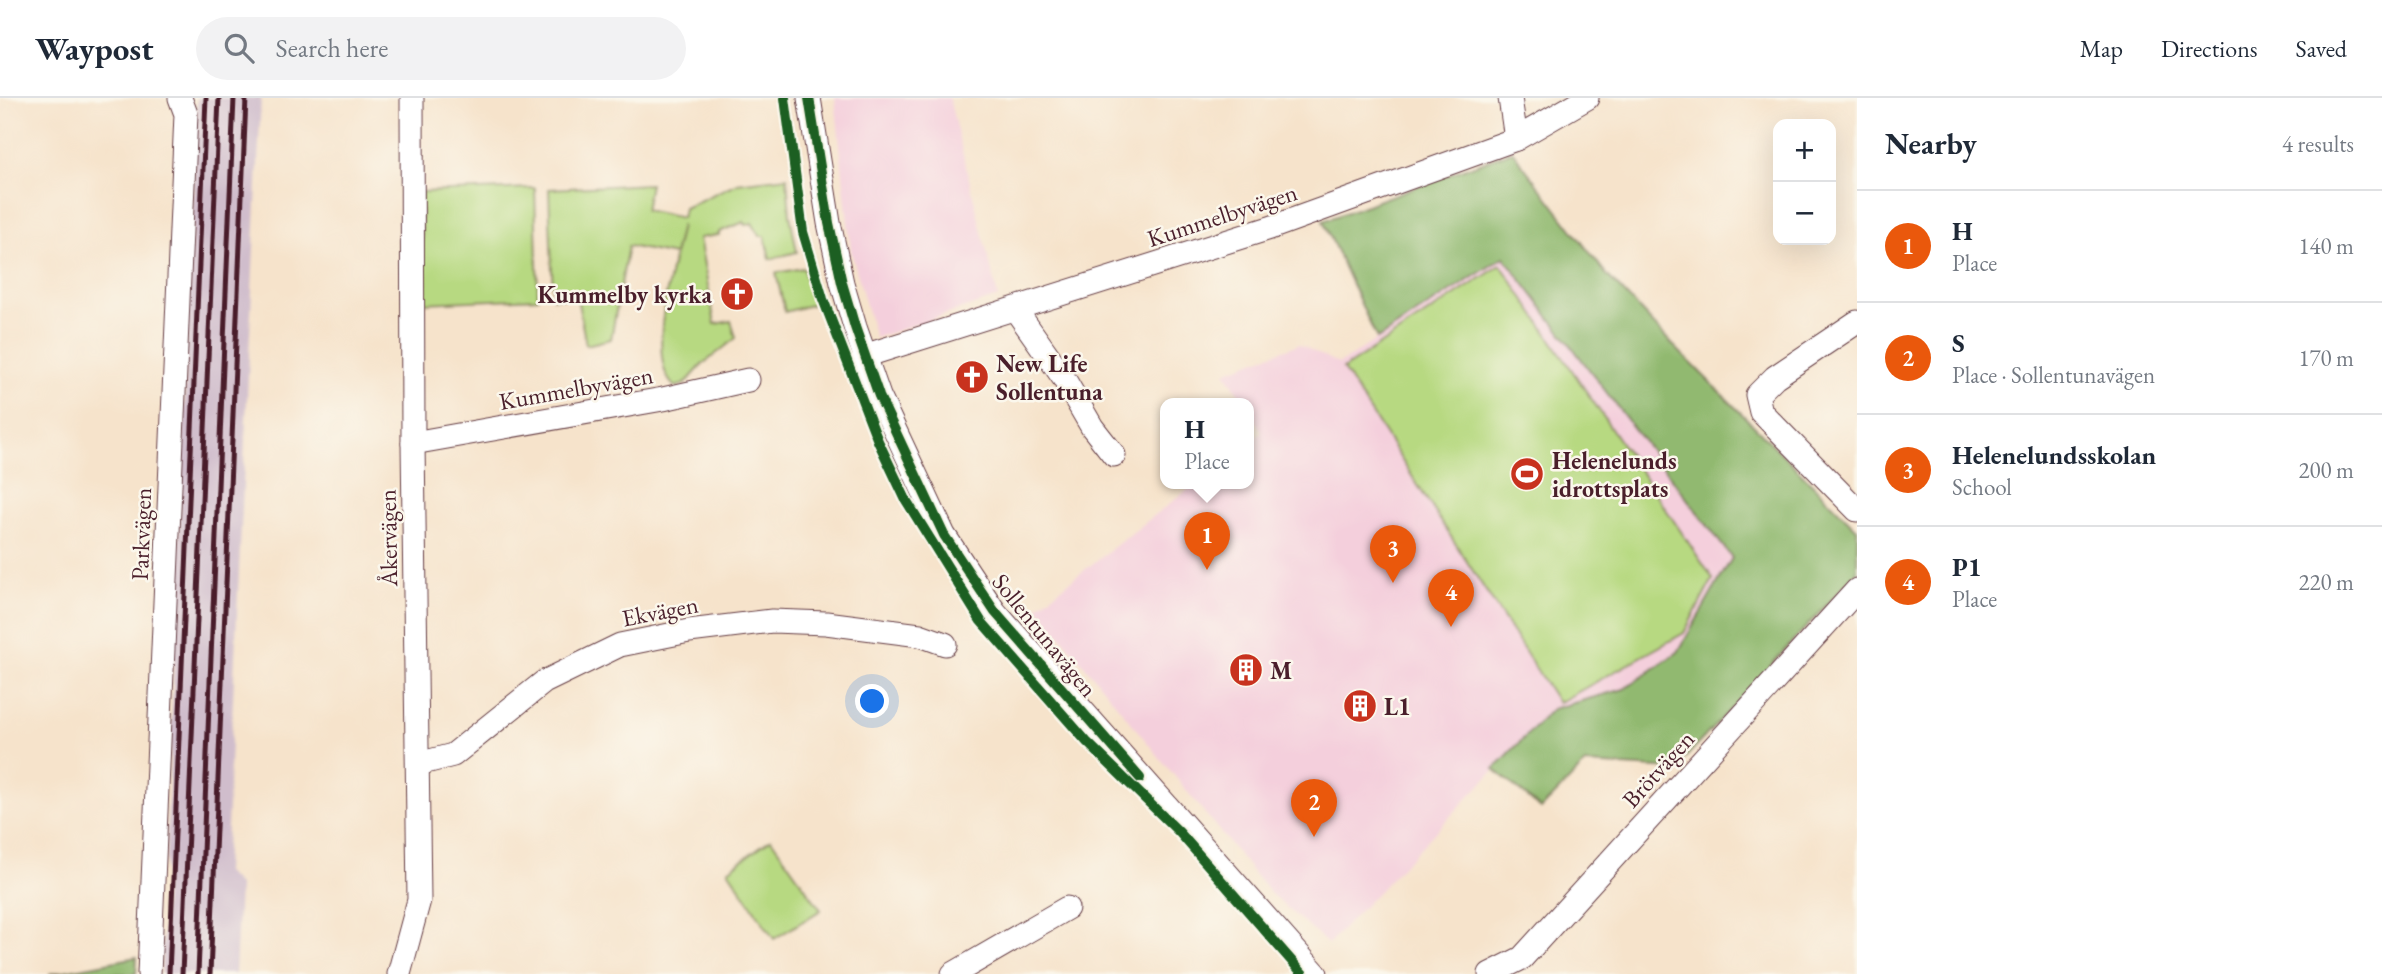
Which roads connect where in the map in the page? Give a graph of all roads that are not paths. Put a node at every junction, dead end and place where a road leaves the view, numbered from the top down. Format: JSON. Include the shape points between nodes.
{"nodes":[{"id":1,"x":180,"y":98,"type":"edge"},
{"id":2,"x":412,"y":98,"type":"edge"},
{"id":3,"x":809,"y":98,"type":"edge"},
{"id":4,"x":1510,"y":98,"type":"edge"},
{"id":5,"x":1587,"y":98,"type":"edge"},
{"id":6,"x":1516,"y":139,"type":"junction"},
{"id":7,"x":1015,"y":309,"type":"junction"},
{"id":8,"x":1857,"y":322,"type":"edge"},
{"id":9,"x":864,"y":356,"type":"junction"},
{"id":10,"x":747,"y":380,"type":"dead end"},
{"id":11,"x":413,"y":443,"type":"junction"},
{"id":12,"x":1114,"y":454,"type":"dead end"},
{"id":13,"x":1857,"y":510,"type":"edge"},
{"id":14,"x":1857,"y":590,"type":"edge"},
{"id":15,"x":945,"y":644,"type":"dead end"},
{"id":16,"x":418,"y":764,"type":"junction"},
{"id":17,"x":1067,"y":908,"type":"dead end"},
{"id":18,"x":149,"y":974,"type":"edge"},
{"id":19,"x":399,"y":974,"type":"edge"},
{"id":20,"x":953,"y":974,"type":"edge"},
{"id":21,"x":1315,"y":974,"type":"edge"},
{"id":22,"x":1490,"y":974,"type":"edge"}],
"edges":[{"from":1,"to":18,"type":"street","name":"Parkvägen","via":[[186,114]]},
{"from":2,"to":11,"type":"street","name":"Åkervägen"},
{"from":3,"to":9,"type":"street","name":"Sollentunavägen","via":[[842,283]]},
{"from":4,"to":6,"type":"street"},
{"from":5,"to":6,"type":"street","name":"Kummelbyvägen"},
{"from":6,"to":7,"type":"street","name":"Kummelbyvägen","via":[[1270,228]]},
{"from":7,"to":9,"type":"street","name":"Kummelbyvägen"},
{"from":7,"to":12,"type":"street"},
{"from":8,"to":13,"type":"street","via":[[1775,377],[1757,396],[1761,412]]},
{"from":9,"to":21,"type":"street","name":"Sollentunavägen","via":[[944,535],[995,612]]},
{"from":10,"to":11,"type":"street","name":"Kummelbyvägen"},
{"from":11,"to":16,"type":"street","name":"Åkervägen"},
{"from":14,"to":22,"type":"street","name":"Brötvägen","via":[[1522,958]]},
{"from":15,"to":16,"type":"street","name":"Ekvägen","via":[[908,633],[772,621],[620,645],[544,682],[453,755]]},
{"from":16,"to":19,"type":"street","name":"Åkervägen","via":[[419,900]]},
{"from":17,"to":20,"type":"street"}]}
